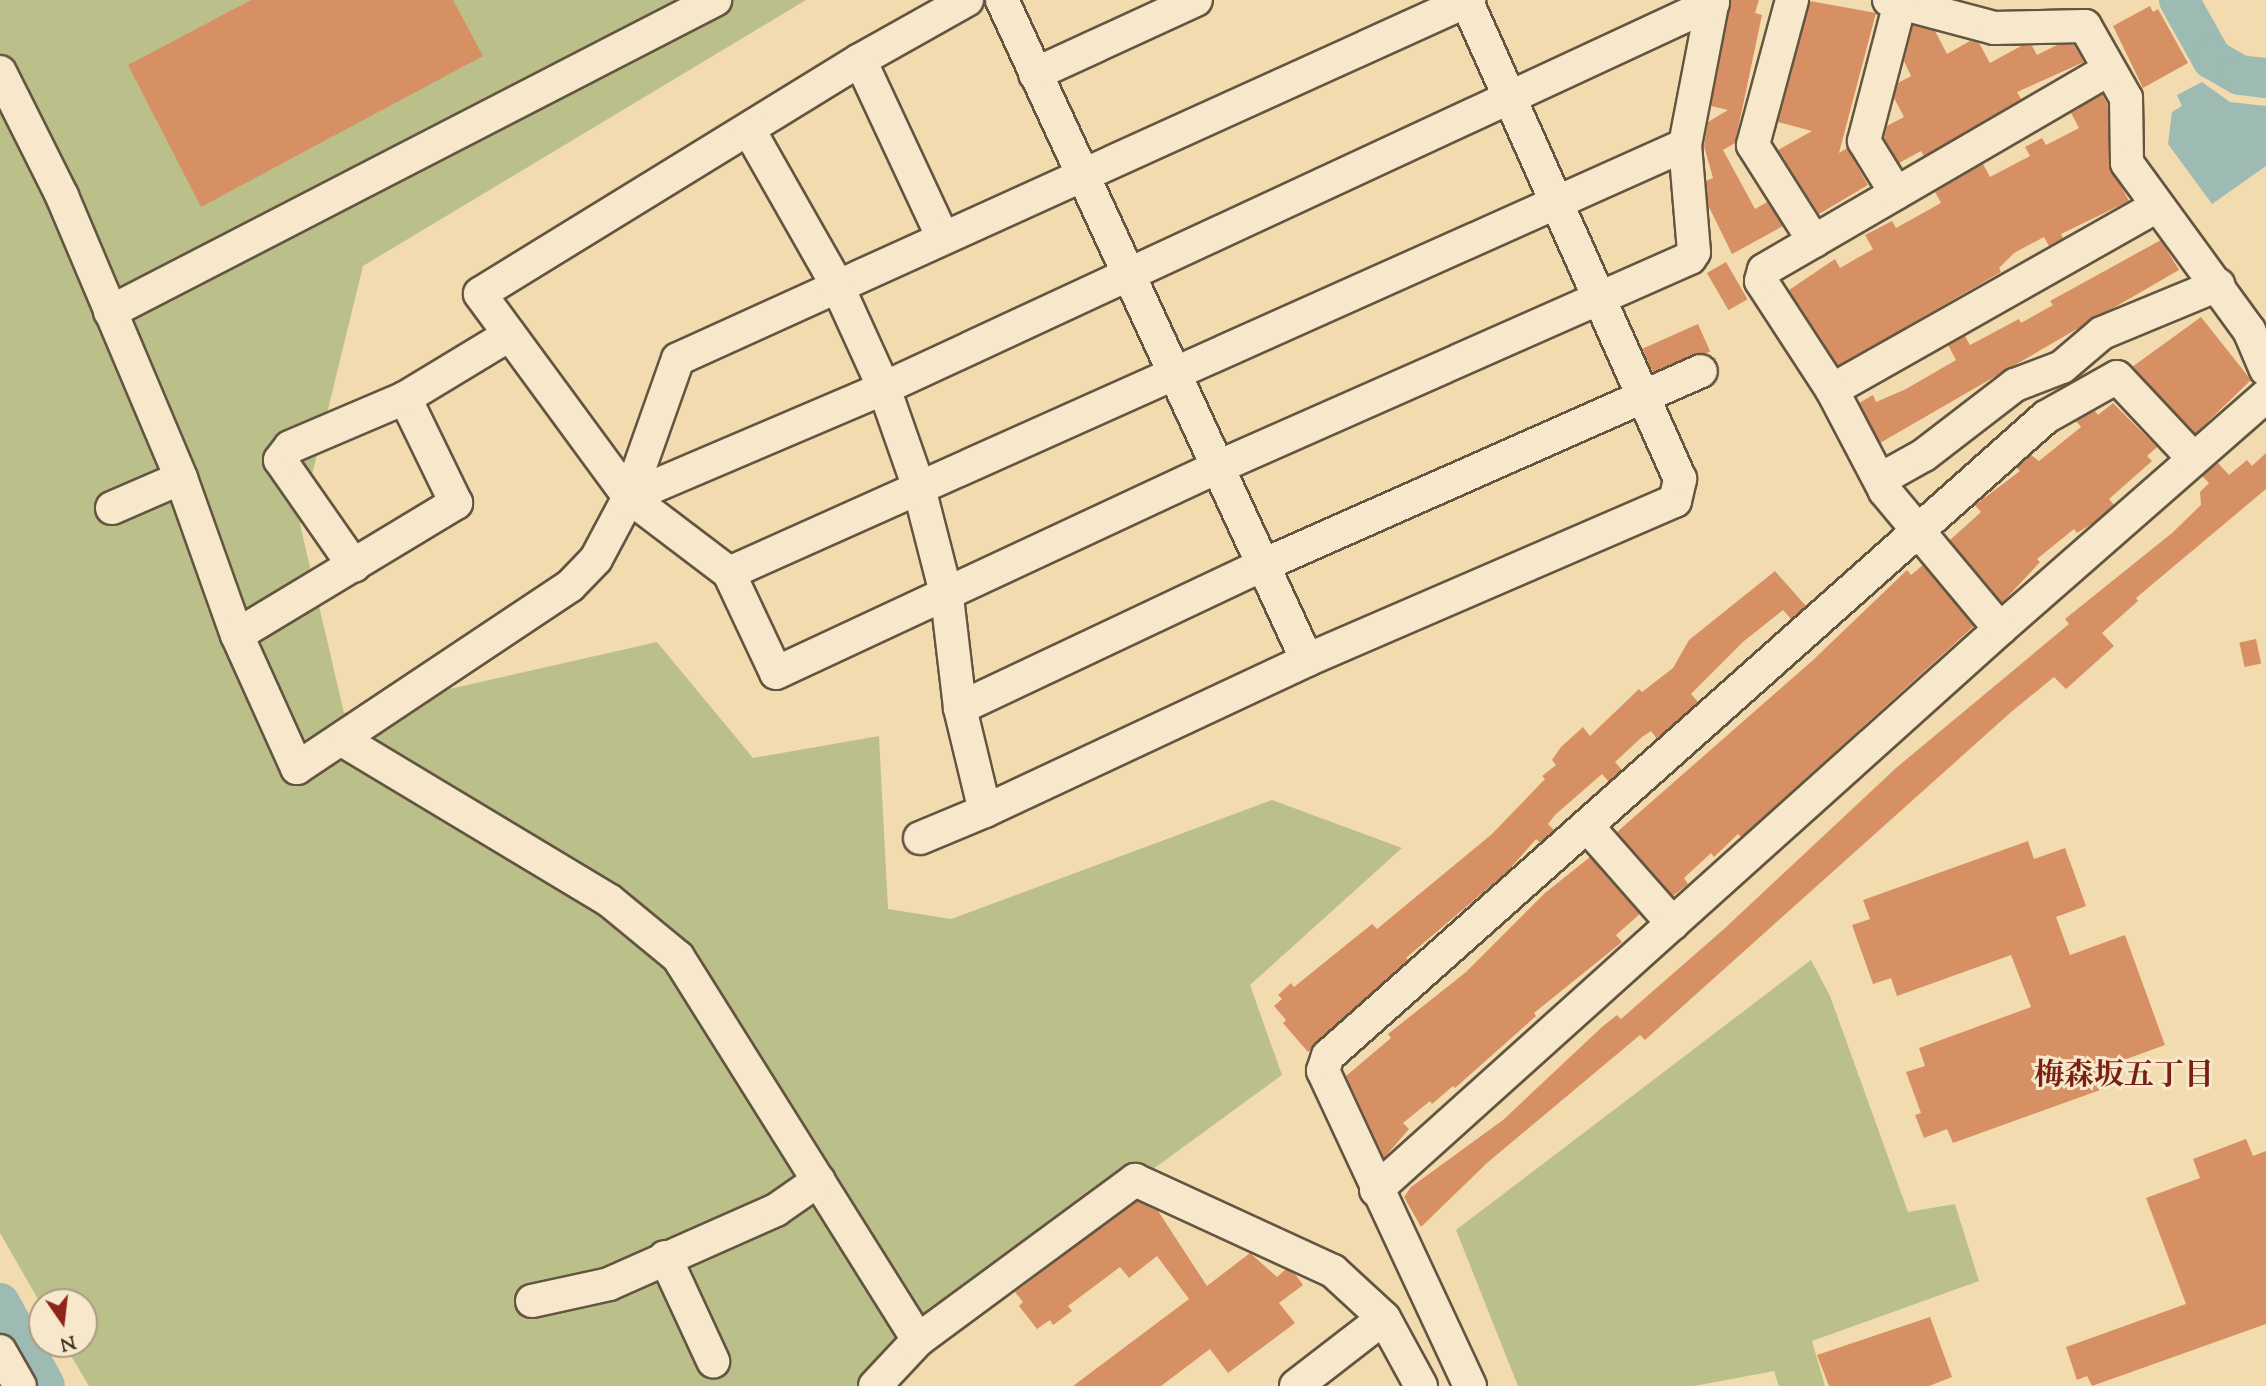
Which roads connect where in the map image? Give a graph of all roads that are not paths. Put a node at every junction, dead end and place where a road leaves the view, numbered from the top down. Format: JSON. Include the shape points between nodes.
{"nodes":[{"id":1,"x":715,"y":0,"type":"edge"},
{"id":2,"x":967,"y":0,"type":"edge"},
{"id":3,"x":1002,"y":0,"type":"edge"},
{"id":4,"x":1196,"y":0,"type":"edge"},
{"id":5,"x":1792,"y":0,"type":"edge"},
{"id":6,"x":1467,"y":1,"type":"edge"},
{"id":7,"x":1713,"y":1,"type":"edge"},
{"id":8,"x":1895,"y":2,"type":"edge"},
{"id":9,"x":860,"y":60,"type":"junction"},
{"id":10,"x":2109,"y":69,"type":"junction"},
{"id":11,"x":0,"y":72,"type":"edge"},
{"id":12,"x":1035,"y":74,"type":"junction"},
{"id":13,"x":1507,"y":101,"type":"junction"},
{"id":14,"x":749,"y":130,"type":"junction"},
{"id":15,"x":1685,"y":145,"type":"junction"},
{"id":16,"x":1083,"y":173,"type":"junction"},
{"id":17,"x":1896,"y":193,"type":"junction"},
{"id":18,"x":1557,"y":199,"type":"junction"},
{"id":19,"x":2157,"y":206,"type":"junction"},
{"id":20,"x":942,"y":236,"type":"junction"},
{"id":21,"x":1814,"y":241,"type":"junction"},
{"id":22,"x":1130,"y":272,"type":"junction"},
{"id":23,"x":837,"y":285,"type":"junction"},
{"id":24,"x":2218,"y":285,"type":"junction"},
{"id":25,"x":1601,"y":295,"type":"junction"},
{"id":26,"x":110,"y":312,"type":"junction"},
{"id":27,"x":509,"y":335,"type":"junction"},
{"id":28,"x":2266,"y":370,"type":"edge"},
{"id":29,"x":1173,"y":371,"type":"junction"},
{"id":30,"x":1702,"y":371,"type":"dead end"},
{"id":31,"x":884,"y":388,"type":"junction"},
{"id":32,"x":1832,"y":390,"type":"junction"},
{"id":33,"x":2266,"y":396,"type":"edge"},
{"id":34,"x":405,"y":398,"type":"junction"},
{"id":35,"x":1643,"y":398,"type":"junction"},
{"id":36,"x":1987,"y":410,"type":"junction"},
{"id":37,"x":2016,"y":441,"type":"junction"},
{"id":38,"x":2194,"y":459,"type":"junction"},
{"id":39,"x":1218,"y":467,"type":"junction"},
{"id":40,"x":181,"y":478,"type":"junction"},
{"id":41,"x":1881,"y":479,"type":"junction"},
{"id":42,"x":919,"y":488,"type":"junction"},
{"id":43,"x":629,"y":497,"type":"junction"},
{"id":44,"x":112,"y":508,"type":"dead end"},
{"id":45,"x":1916,"y":528,"type":"junction"},
{"id":46,"x":354,"y":566,"type":"junction"},
{"id":47,"x":1261,"y":566,"type":"junction"},
{"id":48,"x":729,"y":573,"type":"junction"},
{"id":49,"x":947,"y":597,"type":"junction"},
{"id":50,"x":2000,"y":629,"type":"junction"},
{"id":51,"x":237,"y":635,"type":"junction"},
{"id":52,"x":1307,"y":660,"type":"junction"},
{"id":53,"x":960,"y":708,"type":"junction"},
{"id":54,"x":344,"y":741,"type":"junction"},
{"id":55,"x":985,"y":811,"type":"junction"},
{"id":56,"x":1587,"y":826,"type":"junction"},
{"id":57,"x":920,"y":838,"type":"dead end"},
{"id":58,"x":1673,"y":924,"type":"junction"},
{"id":59,"x":819,"y":1180,"type":"junction"},
{"id":60,"x":1376,"y":1190,"type":"junction"},
{"id":61,"x":666,"y":1257,"type":"junction"},
{"id":62,"x":532,"y":1301,"type":"dead end"},
{"id":63,"x":1384,"y":1318,"type":"junction"},
{"id":64,"x":918,"y":1340,"type":"junction"},
{"id":65,"x":0,"y":1351,"type":"edge"},
{"id":66,"x":713,"y":1361,"type":"dead end"},
{"id":67,"x":19,"y":1386,"type":"edge"},
{"id":68,"x":875,"y":1386,"type":"edge"},
{"id":69,"x":1296,"y":1386,"type":"edge"},
{"id":70,"x":1421,"y":1386,"type":"edge"},
{"id":71,"x":1470,"y":1386,"type":"edge"}],
"edges":[{"from":1,"to":26,"type":"street"},
{"from":2,"to":9,"type":"street"},
{"from":3,"to":12,"type":"street"},
{"from":4,"to":12,"type":"street"},
{"from":5,"to":21,"type":"street","via":[[1752,145]]},
{"from":6,"to":13,"type":"street"},
{"from":6,"to":16,"type":"street"},
{"from":7,"to":13,"type":"street"},
{"from":7,"to":15,"type":"street"},
{"from":8,"to":10,"type":"street","via":[[1994,28],[2085,26]]},
{"from":8,"to":17,"type":"street","via":[[1864,141]]},
{"from":9,"to":14,"type":"street"},
{"from":9,"to":20,"type":"street"},
{"from":10,"to":17,"type":"street"},
{"from":10,"to":19,"type":"street","via":[[2128,104],[2125,157]]},
{"from":11,"to":26,"type":"street","via":[[62,196]]},
{"from":12,"to":16,"type":"street"},
{"from":13,"to":18,"type":"street"},
{"from":13,"to":22,"type":"street"},
{"from":14,"to":23,"type":"street"},
{"from":14,"to":27,"type":"street","via":[[480,294]]},
{"from":15,"to":18,"type":"street"},
{"from":15,"to":25,"type":"street","via":[[1695,252]]},
{"from":16,"to":20,"type":"street"},
{"from":16,"to":22,"type":"street"},
{"from":17,"to":21,"type":"street"},
{"from":18,"to":25,"type":"street"},
{"from":18,"to":29,"type":"street"},
{"from":19,"to":24,"type":"street"},
{"from":19,"to":32,"type":"street"},
{"from":20,"to":23,"type":"street"},
{"from":21,"to":32,"type":"street","via":[[1764,270],[1761,281]]},
{"from":22,"to":29,"type":"street"},
{"from":22,"to":31,"type":"street"},
{"from":23,"to":31,"type":"street"},
{"from":23,"to":43,"type":"street","via":[[678,359]]},
{"from":24,"to":28,"type":"street","via":[[2249,330]]},
{"from":24,"to":36,"type":"street","via":[[2102,333],[2062,367],[2015,385]]},
{"from":25,"to":35,"type":"street"},
{"from":25,"to":39,"type":"street"},
{"from":26,"to":40,"type":"street"},
{"from":27,"to":34,"type":"street"},
{"from":27,"to":43,"type":"street"},
{"from":29,"to":39,"type":"street"},
{"from":29,"to":42,"type":"street"},
{"from":30,"to":35,"type":"street"},
{"from":31,"to":42,"type":"street"},
{"from":31,"to":43,"type":"street"},
{"from":32,"to":41,"type":"street"},
{"from":33,"to":38,"type":"street"},
{"from":34,"to":46,"type":"street","via":[[456,503]]},
{"from":34,"to":46,"type":"street","via":[[290,447],[280,460]]},
{"from":35,"to":47,"type":"street"},
{"from":35,"to":52,"type":"street","via":[[1680,479],[1675,501]]},
{"from":36,"to":37,"type":"street"},
{"from":36,"to":41,"type":"street"},
{"from":37,"to":38,"type":"street","via":[[2046,417],[2118,377]]},
{"from":37,"to":45,"type":"street"},
{"from":38,"to":50,"type":"street"},
{"from":39,"to":47,"type":"street"},
{"from":39,"to":49,"type":"street"},
{"from":40,"to":44,"type":"street"},
{"from":40,"to":51,"type":"street"},
{"from":41,"to":45,"type":"street","via":[[1885,491]]},
{"from":42,"to":48,"type":"street"},
{"from":42,"to":49,"type":"street"},
{"from":43,"to":48,"type":"street"},
{"from":43,"to":54,"type":"street","via":[[596,559],[570,586]]},
{"from":45,"to":50,"type":"street"},
{"from":45,"to":56,"type":"street"},
{"from":46,"to":51,"type":"street"},
{"from":47,"to":52,"type":"street"},
{"from":47,"to":53,"type":"street"},
{"from":48,"to":49,"type":"street","via":[[776,673]]},
{"from":49,"to":53,"type":"street"},
{"from":50,"to":58,"type":"street"},
{"from":51,"to":54,"type":"street","via":[[297,768]]},
{"from":52,"to":55,"type":"street"},
{"from":53,"to":55,"type":"street"},
{"from":54,"to":59,"type":"street","via":[[610,901],[678,957]]},
{"from":55,"to":57,"type":"street"},
{"from":56,"to":58,"type":"street"},
{"from":56,"to":60,"type":"street","via":[[1325,1062],[1323,1071]]},
{"from":58,"to":60,"type":"street"},
{"from":59,"to":61,"type":"street","via":[[776,1210]]},
{"from":59,"to":64,"type":"street"},
{"from":60,"to":71,"type":"street"},
{"from":61,"to":62,"type":"street","via":[[609,1284]]},
{"from":61,"to":66,"type":"street"},
{"from":63,"to":64,"type":"street","via":[[1333,1271],[1135,1180]]},
{"from":63,"to":69,"type":"street"},
{"from":63,"to":70,"type":"street"},
{"from":64,"to":68,"type":"street"},
{"from":65,"to":67,"type":"street"}]}
